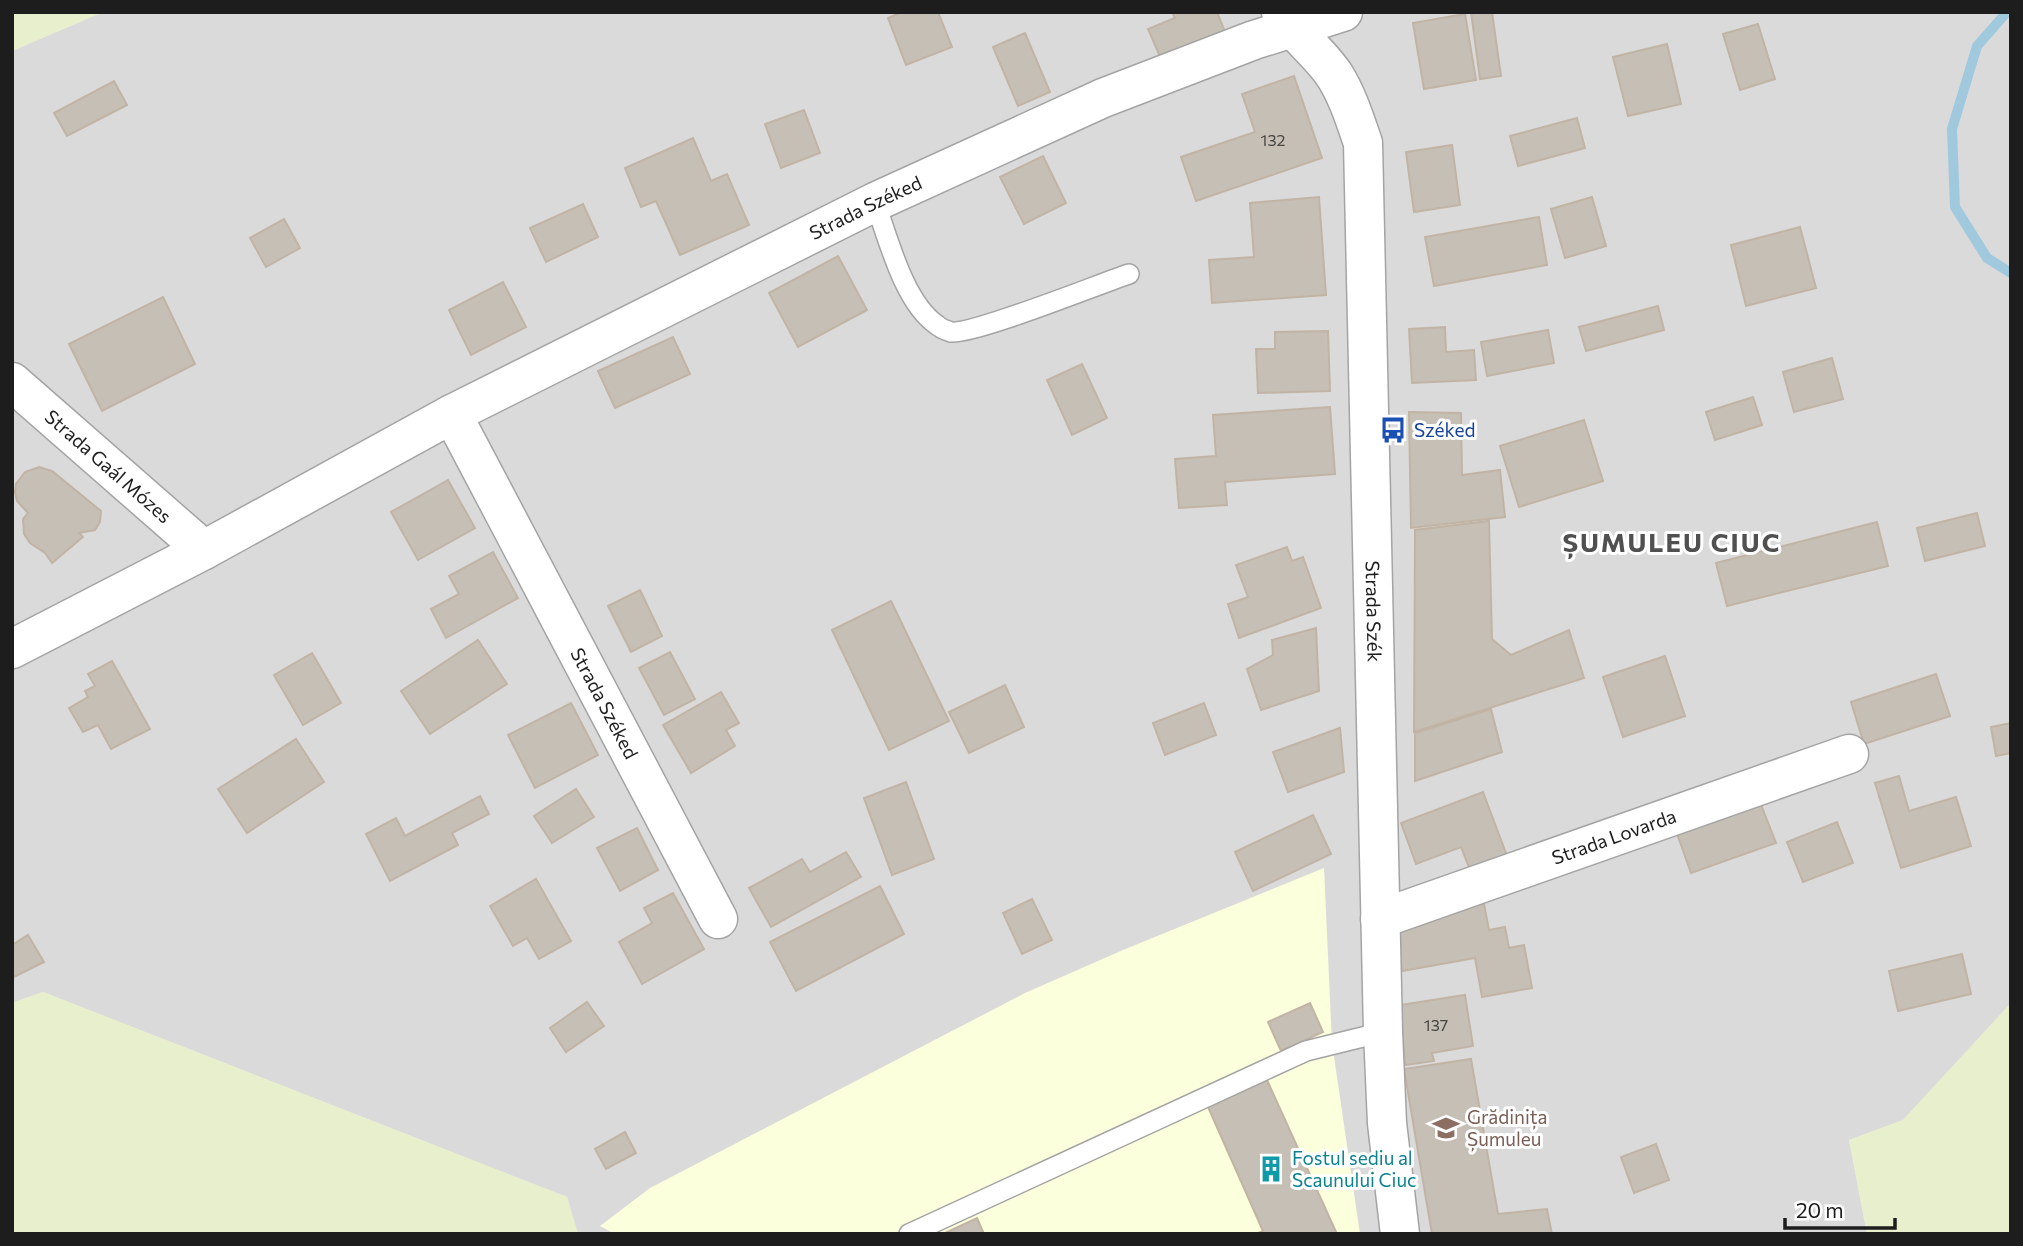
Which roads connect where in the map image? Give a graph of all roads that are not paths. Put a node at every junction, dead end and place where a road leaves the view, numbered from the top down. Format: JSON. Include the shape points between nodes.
{"nodes":[{"id":1,"x":1343,"y":12,"type":"edge"},
{"id":2,"x":1286,"y":20,"type":"edge"},
{"id":3,"x":875,"y":202,"type":"junction"},
{"id":4,"x":1129,"y":274,"type":"dead end"},
{"id":5,"x":12,"y":382,"type":"edge"},
{"id":6,"x":452,"y":414,"type":"junction"},
{"id":7,"x":204,"y":550,"type":"junction"},
{"id":8,"x":12,"y":649,"type":"edge"},
{"id":9,"x":1849,"y":754,"type":"dead end"},
{"id":10,"x":718,"y":919,"type":"dead end"},
{"id":11,"x":1381,"y":919,"type":"junction"},
{"id":12,"x":1383,"y":1032,"type":"junction"},
{"id":13,"x":909,"y":1234,"type":"edge"},
{"id":14,"x":1400,"y":1234,"type":"edge"}],
"edges":[{"from":1,"to":2,"type":"street","name":"Strada Széked"},
{"from":2,"to":3,"type":"street","name":"Strada Széked"},
{"from":2,"to":11,"type":"street","name":"Strada Szék","via":[[1334,74],[1363,143]]},
{"from":3,"to":4,"type":"lane","via":[[901,274],[925,313],[937,326],[952,332]]},
{"from":3,"to":6,"type":"street","name":"Strada Széked"},
{"from":5,"to":7,"type":"street","name":"Strada Gaál Mózes"},
{"from":6,"to":7,"type":"street","name":"Strada Széked"},
{"from":6,"to":10,"type":"street","name":"Strada Széked"},
{"from":7,"to":8,"type":"street","name":"Strada Széked"},
{"from":9,"to":11,"type":"street","name":"Strada Lovarda"},
{"from":11,"to":12,"type":"street","name":"Strada Szék"},
{"from":12,"to":13,"type":"lane","via":[[1306,1051]]},
{"from":12,"to":14,"type":"street","name":"Strada Szék","via":[[1387,1123]]}]}
